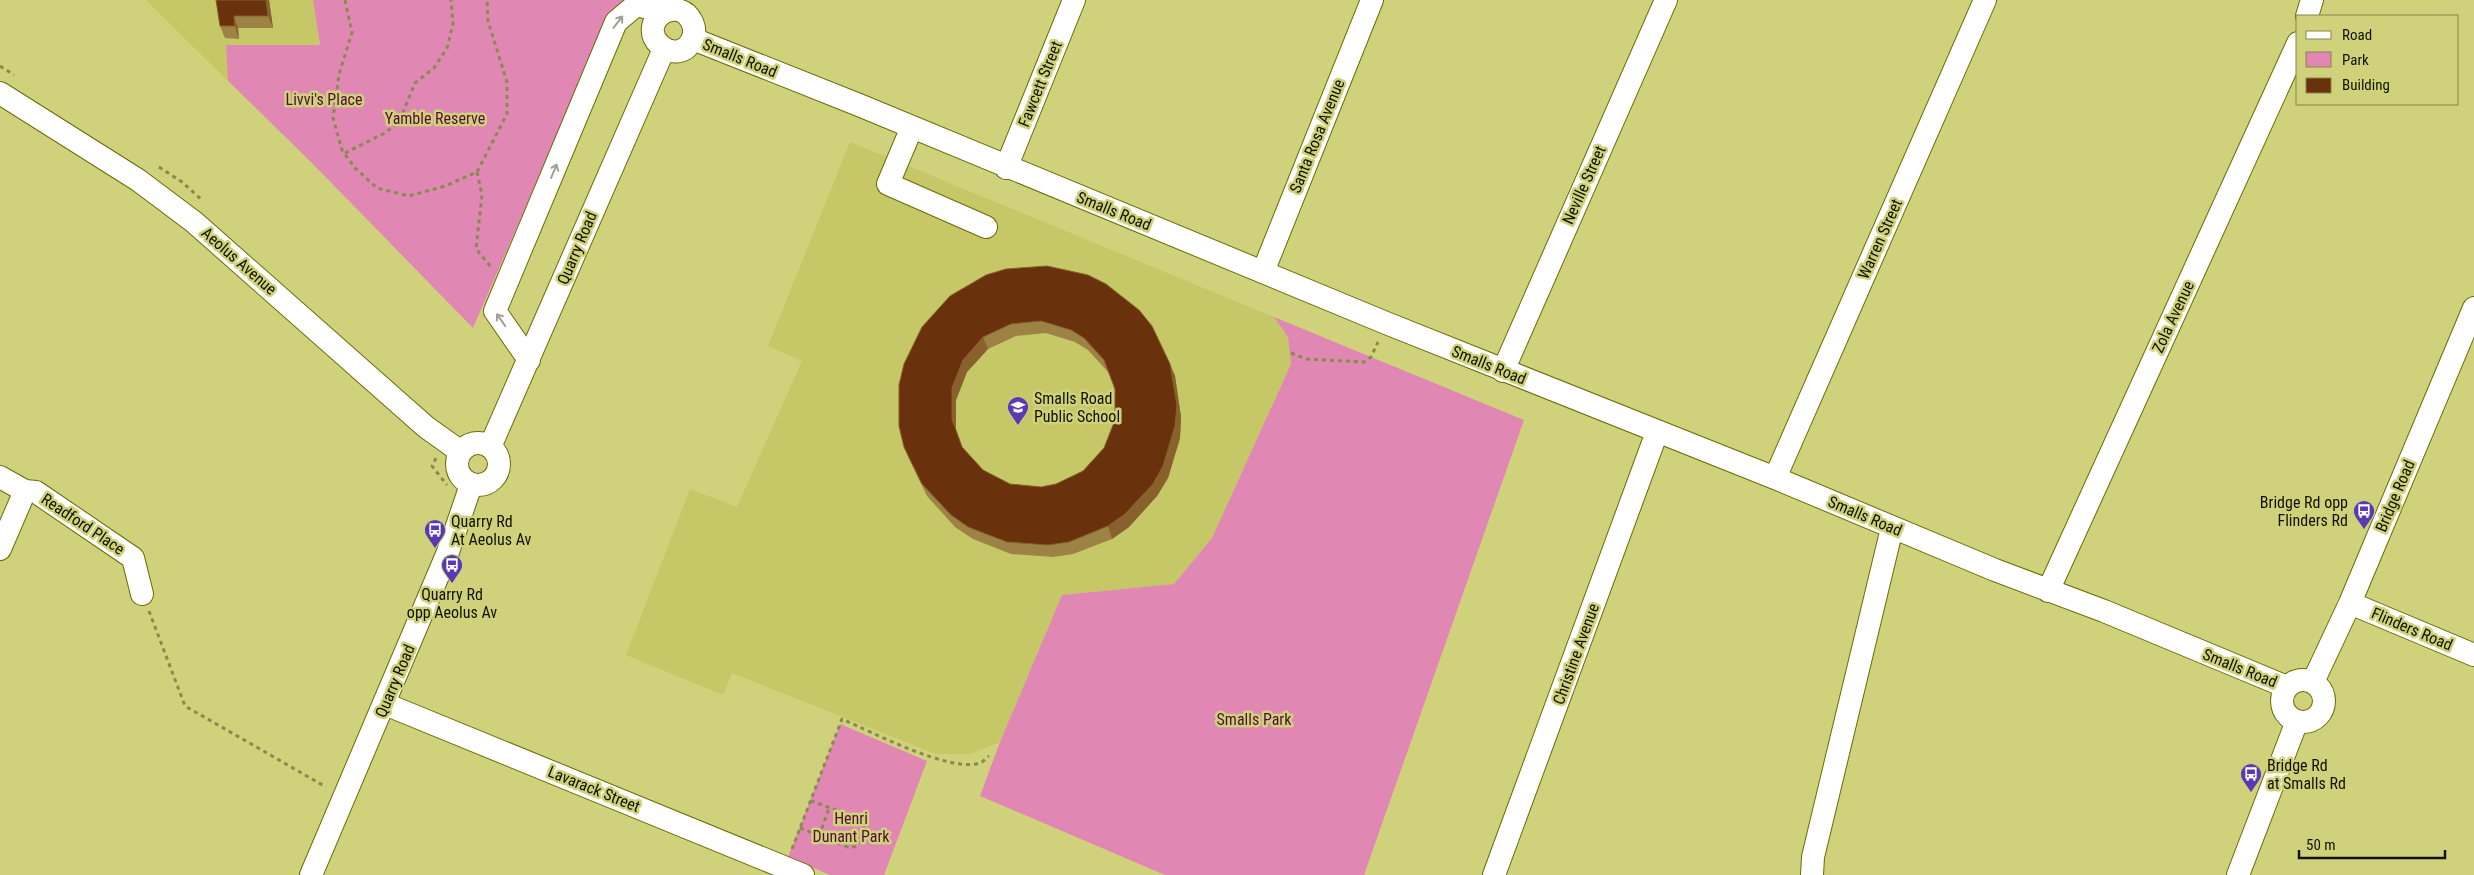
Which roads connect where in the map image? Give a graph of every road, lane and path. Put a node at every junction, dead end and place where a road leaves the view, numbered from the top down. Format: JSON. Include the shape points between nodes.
{"nodes":[{"id":1,"x":345,"y":0,"type":"edge"},
{"id":2,"x":452,"y":0,"type":"edge"},
{"id":3,"x":487,"y":0,"type":"edge"},
{"id":4,"x":1074,"y":0,"type":"edge"},
{"id":5,"x":1372,"y":0,"type":"edge"},
{"id":6,"x":1666,"y":0,"type":"edge"},
{"id":7,"x":1984,"y":0,"type":"edge"},
{"id":8,"x":2312,"y":0,"type":"edge"},
{"id":9,"x":679,"y":8,"type":"edge"},
{"id":10,"x":2307,"y":15,"type":"edge"},
{"id":11,"x":693,"y":39,"type":"junction"},
{"id":12,"x":2296,"y":48,"type":"edge"},
{"id":13,"x":664,"y":49,"type":"junction"},
{"id":14,"x":0,"y":94,"type":"edge"},
{"id":15,"x":912,"y":128,"type":"junction"},
{"id":16,"x":345,"y":153,"type":"junction"},
{"id":17,"x":1006,"y":168,"type":"junction"},
{"id":18,"x":477,"y":172,"type":"junction"},
{"id":19,"x":986,"y":227,"type":"dead end"},
{"id":20,"x":1263,"y":272,"type":"junction"},
{"id":21,"x":508,"y":280,"type":"junction"},
{"id":22,"x":2474,"y":308,"type":"edge"},
{"id":23,"x":1386,"y":323,"type":"junction"},
{"id":24,"x":1291,"y":353,"type":"dead end"},
{"id":25,"x":529,"y":360,"type":"junction"},
{"id":26,"x":1503,"y":371,"type":"junction"},
{"id":27,"x":1657,"y":432,"type":"junction"},
{"id":28,"x":490,"y":447,"type":"junction"},
{"id":29,"x":461,"y":452,"type":"junction"},
{"id":30,"x":436,"y":457,"type":"dead end"},
{"id":31,"x":0,"y":477,"type":"edge"},
{"id":32,"x":1775,"y":478,"type":"junction"},
{"id":33,"x":447,"y":485,"type":"dead end"},
{"id":34,"x":472,"y":485,"type":"junction"},
{"id":35,"x":25,"y":491,"type":"junction"},
{"id":36,"x":1892,"y":528,"type":"junction"},
{"id":37,"x":0,"y":549,"type":"edge"},
{"id":38,"x":2048,"y":591,"type":"junction"},
{"id":39,"x":142,"y":594,"type":"joint"},
{"id":40,"x":2350,"y":603,"type":"junction"},
{"id":41,"x":2474,"y":655,"type":"edge"},
{"id":42,"x":2313,"y":682,"type":"junction"},
{"id":43,"x":2287,"y":687,"type":"junction"},
{"id":44,"x":385,"y":704,"type":"junction"},
{"id":45,"x":2297,"y":721,"type":"junction"},
{"id":46,"x":989,"y":756,"type":"dead end"},
{"id":47,"x":330,"y":789,"type":"dead end"},
{"id":48,"x":811,"y":801,"type":"junction"},
{"id":49,"x":829,"y":808,"type":"junction"},
{"id":50,"x":800,"y":828,"type":"junction"},
{"id":51,"x":818,"y":836,"type":"junction"},
{"id":52,"x":794,"y":872,"type":"edge"},
{"id":53,"x":2245,"y":873,"type":"edge"},
{"id":54,"x":311,"y":875,"type":"edge"},
{"id":55,"x":1494,"y":875,"type":"edge"},
{"id":56,"x":1812,"y":875,"type":"edge"}],
"edges":[{"from":1,"to":16,"type":"path","via":[[352,34],[339,74],[333,118]]},
{"from":2,"to":16,"type":"path","via":[[447,48],[434,68],[415,83],[399,122],[385,133]]},
{"from":3,"to":18,"type":"path","via":[[488,21],[507,82],[507,114]]},
{"from":4,"to":17,"type":"street","name":"Fawcett Street"},
{"from":5,"to":20,"type":"street","name":"Santa Rosa Avenue"},
{"from":6,"to":26,"type":"street","name":"Neville Street"},
{"from":7,"to":32,"type":"street","name":"Warren Street"},
{"from":8,"to":10,"type":"street"},
{"from":9,"to":11,"type":"street","via":[[694,27]]},
{"from":9,"to":13,"type":"street","via":[[656,19],[655,39]]},
{"from":21,"to":9,"type":"street","one_way":true,"via":[[616,22],[636,5]]},
{"from":11,"to":13,"type":"street","via":[[684,49]]},
{"from":11,"to":15,"type":"street","name":"Smalls Road"},
{"from":12,"to":38,"type":"street","name":"Zola Avenue"},
{"from":13,"to":25,"type":"street","name":"Quarry Road"},
{"from":14,"to":29,"type":"street","name":"Aeolus Avenue","via":[[138,180],[194,222],[426,427]]},
{"from":15,"to":17,"type":"street","name":"Smalls Road"},
{"from":15,"to":19,"type":"street","via":[[888,184]]},
{"from":16,"to":18,"type":"path","via":[[355,168],[377,188],[409,196],[445,186]]},
{"from":17,"to":20,"type":"street","name":"Smalls Road"},
{"from":18,"to":21,"type":"path","via":[[482,195],[476,249],[487,264]]},
{"from":20,"to":23,"type":"street","name":"Smalls Road"},
{"from":25,"to":21,"type":"street","one_way":true,"via":[[495,311]]},
{"from":22,"to":40,"type":"street","name":"Bridge Road"},
{"from":23,"to":24,"type":"path","via":[[1371,357],[1364,362],[1306,359]]},
{"from":23,"to":26,"type":"street","name":"Smalls Road"},
{"from":25,"to":28,"type":"street","name":"Quarry Road"},
{"from":26,"to":27,"type":"street","name":"Smalls Road"},
{"from":27,"to":32,"type":"street","name":"Smalls Road"},
{"from":27,"to":55,"type":"street","name":"Christine Avenue"},
{"from":28,"to":29,"type":"street","via":[[475,444]]},
{"from":28,"to":34,"type":"street","via":[[499,459],[497,474],[486,484]]},
{"from":29,"to":34,"type":"street","via":[[457,461],[458,471]]},
{"from":30,"to":33,"type":"path","via":[[432,466]]},
{"from":31,"to":35,"type":"street","name":"Readford Place"},
{"from":32,"to":36,"type":"street","name":"Smalls Road"},
{"from":34,"to":44,"type":"street","name":"Quarry Road"},
{"from":35,"to":37,"type":"street"},
{"from":35,"to":39,"type":"street","name":"Readford Place","via":[[36,492],[133,558]]},
{"from":36,"to":38,"type":"street","name":"Smalls Road"},
{"from":36,"to":56,"type":"street","via":[[1813,857]]},
{"from":38,"to":43,"type":"street","name":"Smalls Road"},
{"from":39,"to":47,"type":"path","via":[[185,706]]},
{"from":40,"to":41,"type":"street","name":"Flinders Road"},
{"from":40,"to":42,"type":"street","name":"Bridge Road"},
{"from":42,"to":43,"type":"street","via":[[2302,680]]},
{"from":42,"to":45,"type":"street","via":[[2322,692],[2324,705],[2321,712],[2310,720]]},
{"from":43,"to":45,"type":"street","via":[[2283,694],[2283,707]]},
{"from":44,"to":52,"type":"street","name":"Lavarack Street"},
{"from":44,"to":54,"type":"street","name":"Quarry Road"},
{"from":45,"to":53,"type":"street"},
{"from":46,"to":48,"type":"path","via":[[981,763],[939,760],[842,719]]},
{"from":48,"to":49,"type":"path"},
{"from":48,"to":50,"type":"path"},
{"from":49,"to":51,"type":"path"},
{"from":49,"to":51,"type":"path","via":[[831,806],[867,821],[854,848]]},
{"from":50,"to":51,"type":"path"},
{"from":50,"to":52,"type":"path"}]}
